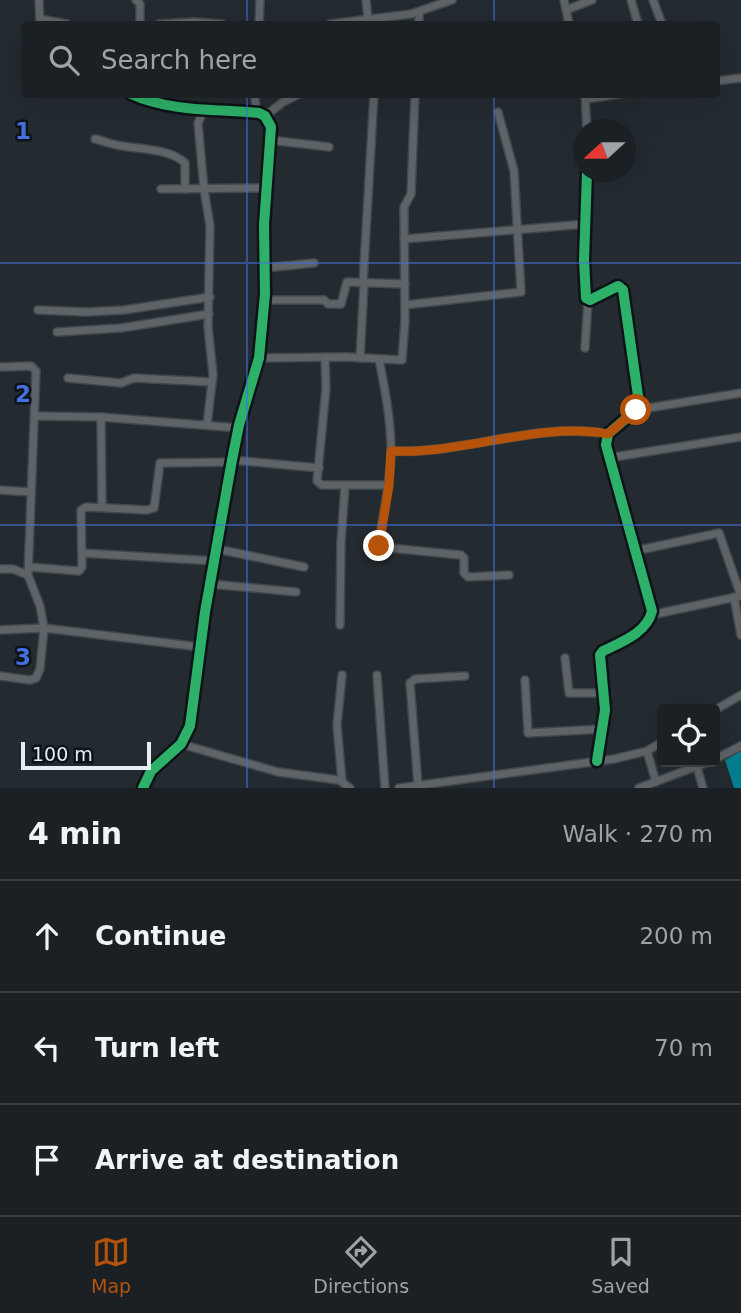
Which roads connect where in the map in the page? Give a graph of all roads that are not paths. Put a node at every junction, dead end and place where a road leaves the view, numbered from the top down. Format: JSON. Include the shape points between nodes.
{"nodes":[{"id":1,"x":39,"y":0,"type":"edge"},
{"id":2,"x":136,"y":0,"type":"edge"},
{"id":3,"x":260,"y":0,"type":"edge"},
{"id":4,"x":366,"y":0,"type":"edge"},
{"id":5,"x":452,"y":0,"type":"edge"},
{"id":6,"x":564,"y":0,"type":"edge"},
{"id":7,"x":592,"y":0,"type":"edge"},
{"id":8,"x":631,"y":0,"type":"edge"},
{"id":9,"x":653,"y":0,"type":"edge"},
{"id":10,"x":566,"y":10,"type":"junction"},
{"id":11,"x":419,"y":12,"type":"junction"},
{"id":12,"x":368,"y":19,"type":"junction"},
{"id":13,"x":40,"y":21,"type":"edge"},
{"id":14,"x":140,"y":21,"type":"edge"},
{"id":15,"x":259,"y":21,"type":"edge"},
{"id":16,"x":353,"y":21,"type":"edge"},
{"id":17,"x":419,"y":21,"type":"edge"},
{"id":18,"x":568,"y":21,"type":"edge"},
{"id":19,"x":637,"y":21,"type":"edge"},
{"id":20,"x":661,"y":21,"type":"edge"},
{"id":21,"x":741,"y":78,"type":"edge"},
{"id":22,"x":720,"y":81,"type":"edge"},
{"id":23,"x":140,"y":98,"type":"edge"},
{"id":24,"x":255,"y":98,"type":"edge"},
{"id":25,"x":291,"y":98,"type":"edge"},
{"id":26,"x":374,"y":98,"type":"edge"},
{"id":27,"x":415,"y":98,"type":"edge"},
{"id":28,"x":586,"y":98,"type":"edge"},
{"id":29,"x":204,"y":110,"type":"junction"},
{"id":30,"x":498,"y":112,"type":"dead end"},
{"id":31,"x":256,"y":113,"type":"junction"},
{"id":32,"x":265,"y":116,"type":"junction"},
{"id":33,"x":587,"y":119,"type":"edge"},
{"id":34,"x":95,"y":139,"type":"dead end"},
{"id":35,"x":270,"y":141,"type":"junction"},
{"id":36,"x":329,"y":147,"type":"dead end"},
{"id":37,"x":587,"y":182,"type":"edge"},
{"id":38,"x":265,"y":188,"type":"junction"},
{"id":39,"x":161,"y":189,"type":"dead end"},
{"id":40,"x":185,"y":189,"type":"junction"},
{"id":41,"x":204,"y":189,"type":"junction"},
{"id":42,"x":586,"y":224,"type":"junction"},
{"id":43,"x":517,"y":228,"type":"junction"},
{"id":44,"x":404,"y":239,"type":"junction"},
{"id":45,"x":314,"y":263,"type":"dead end"},
{"id":46,"x":265,"y":268,"type":"junction"},
{"id":47,"x":364,"y":283,"type":"junction"},
{"id":48,"x":405,"y":284,"type":"junction"},
{"id":49,"x":209,"y":297,"type":"junction"},
{"id":50,"x":264,"y":300,"type":"junction"},
{"id":51,"x":588,"y":300,"type":"junction"},
{"id":52,"x":405,"y":305,"type":"junction"},
{"id":53,"x":38,"y":310,"type":"dead end"},
{"id":54,"x":209,"y":314,"type":"junction"},
{"id":55,"x":57,"y":332,"type":"dead end"},
{"id":56,"x":585,"y":348,"type":"dead end"},
{"id":57,"x":325,"y":357,"type":"junction"},
{"id":58,"x":259,"y":358,"type":"junction"},
{"id":59,"x":360,"y":358,"type":"junction"},
{"id":60,"x":379,"y":359,"type":"junction"},
{"id":61,"x":0,"y":367,"type":"edge"},
{"id":62,"x":68,"y":378,"type":"dead end"},
{"id":63,"x":212,"y":382,"type":"junction"},
{"id":64,"x":741,"y":393,"type":"edge"},
{"id":65,"x":636,"y":410,"type":"junction"},
{"id":66,"x":34,"y":416,"type":"junction"},
{"id":67,"x":101,"y":417,"type":"junction"},
{"id":68,"x":207,"y":425,"type":"junction"},
{"id":69,"x":239,"y":428,"type":"junction"},
{"id":70,"x":608,"y":434,"type":"junction"},
{"id":71,"x":741,"y":437,"type":"edge"},
{"id":72,"x":391,"y":451,"type":"junction"},
{"id":73,"x":608,"y":458,"type":"junction"},
{"id":74,"x":232,"y":461,"type":"junction"},
{"id":75,"x":319,"y":468,"type":"junction"},
{"id":76,"x":389,"y":485,"type":"junction"},
{"id":77,"x":345,"y":486,"type":"junction"},
{"id":78,"x":0,"y":490,"type":"edge"},
{"id":79,"x":31,"y":492,"type":"junction"},
{"id":80,"x":102,"y":507,"type":"junction"},
{"id":81,"x":217,"y":549,"type":"junction"},
{"id":82,"x":635,"y":551,"type":"junction"},
{"id":83,"x":82,"y":553,"type":"junction"},
{"id":84,"x":215,"y":561,"type":"junction"},
{"id":85,"x":303,"y":566,"type":"dead end"},
{"id":86,"x":0,"y":569,"type":"edge"},
{"id":87,"x":29,"y":571,"type":"junction"},
{"id":88,"x":509,"y":575,"type":"dead end"},
{"id":89,"x":210,"y":584,"type":"junction"},
{"id":90,"x":296,"y":592,"type":"dead end"},
{"id":91,"x":739,"y":596,"type":"edge"},
{"id":92,"x":651,"y":615,"type":"junction"},
{"id":93,"x":340,"y":625,"type":"dead end"},
{"id":94,"x":44,"y":628,"type":"junction"},
{"id":95,"x":0,"y":630,"type":"edge"},
{"id":96,"x":741,"y":635,"type":"edge"},
{"id":97,"x":200,"y":647,"type":"junction"},
{"id":98,"x":565,"y":658,"type":"dead end"},
{"id":99,"x":342,"y":675,"type":"dead end"},
{"id":100,"x":377,"y":675,"type":"dead end"},
{"id":101,"x":0,"y":676,"type":"edge"},
{"id":102,"x":465,"y":676,"type":"dead end"},
{"id":103,"x":525,"y":680,"type":"dead end"},
{"id":104,"x":604,"y":693,"type":"junction"},
{"id":105,"x":741,"y":695,"type":"edge"},
{"id":106,"x":720,"y":707,"type":"edge"},
{"id":107,"x":603,"y":729,"type":"junction"},
{"id":108,"x":181,"y":744,"type":"junction"},
{"id":109,"x":657,"y":745,"type":"edge"},
{"id":110,"x":741,"y":746,"type":"edge"},
{"id":111,"x":647,"y":751,"type":"junction"},
{"id":112,"x":720,"y":756,"type":"edge"},
{"id":113,"x":597,"y":761,"type":"junction"},
{"id":114,"x":697,"y":767,"type":"joint"},
{"id":115,"x":342,"y":781,"type":"junction"},
{"id":116,"x":660,"y":784,"type":"edge"},
{"id":117,"x":418,"y":785,"type":"junction"},
{"id":118,"x":142,"y":788,"type":"edge"},
{"id":119,"x":350,"y":788,"type":"edge"},
{"id":120,"x":385,"y":788,"type":"edge"},
{"id":121,"x":399,"y":788,"type":"edge"},
{"id":122,"x":639,"y":788,"type":"edge"},
{"id":123,"x":703,"y":788,"type":"edge"}],
"edges":[{"from":1,"to":13,"type":"street"},
{"from":2,"to":14,"type":"street"},
{"from":3,"to":15,"type":"street"},
{"from":4,"to":12,"type":"street"},
{"from":5,"to":11,"type":"street"},
{"from":6,"to":10,"type":"street"},
{"from":7,"to":10,"type":"street"},
{"from":8,"to":19,"type":"street"},
{"from":9,"to":20,"type":"street"},
{"from":10,"to":18,"type":"street"},
{"from":11,"to":12,"type":"street"},
{"from":11,"to":17,"type":"street"},
{"from":12,"to":16,"type":"street"},
{"from":21,"to":22,"type":"street"},
{"from":23,"to":29,"type":"street"},
{"from":24,"to":31,"type":"street"},
{"from":25,"to":32,"type":"street"},
{"from":26,"to":47,"type":"street"},
{"from":27,"to":44,"type":"street","via":[[411,194],[404,206]]},
{"from":28,"to":33,"type":"street"},
{"from":29,"to":31,"type":"street"},
{"from":29,"to":41,"type":"street","via":[[198,123]]},
{"from":30,"to":43,"type":"street","via":[[514,171]]},
{"from":31,"to":32,"type":"street"},
{"from":32,"to":35,"type":"street","via":[[271,127]]},
{"from":34,"to":40,"type":"street","via":[[182,159]]},
{"from":35,"to":36,"type":"street"},
{"from":35,"to":38,"type":"street"},
{"from":37,"to":42,"type":"street"},
{"from":38,"to":41,"type":"street"},
{"from":38,"to":46,"type":"street"},
{"from":39,"to":40,"type":"street"},
{"from":40,"to":41,"type":"street"},
{"from":41,"to":49,"type":"street"},
{"from":42,"to":43,"type":"street"},
{"from":42,"to":51,"type":"street"},
{"from":43,"to":44,"type":"street"},
{"from":43,"to":52,"type":"street","via":[[521,292]]},
{"from":44,"to":48,"type":"street"},
{"from":45,"to":46,"type":"street"},
{"from":46,"to":50,"type":"street"},
{"from":47,"to":48,"type":"street"},
{"from":47,"to":50,"type":"street","via":[[346,283],[341,304]]},
{"from":47,"to":59,"type":"street"},
{"from":48,"to":52,"type":"street"},
{"from":49,"to":53,"type":"street","via":[[124,310]]},
{"from":49,"to":54,"type":"street"},
{"from":50,"to":58,"type":"street"},
{"from":51,"to":56,"type":"street"},
{"from":51,"to":65,"type":"street","via":[[618,286],[624,290]]},
{"from":52,"to":60,"type":"street","via":[[403,357],[399,361]]},
{"from":54,"to":55,"type":"street","via":[[121,328]]},
{"from":54,"to":63,"type":"street"},
{"from":57,"to":58,"type":"street"},
{"from":57,"to":59,"type":"street"},
{"from":57,"to":75,"type":"street","via":[[327,388]]},
{"from":58,"to":69,"type":"street"},
{"from":59,"to":60,"type":"street"},
{"from":60,"to":72,"type":"street"},
{"from":61,"to":66,"type":"street","via":[[36,368]]},
{"from":62,"to":63,"type":"street","via":[[121,383],[134,378]]},
{"from":63,"to":68,"type":"street"},
{"from":64,"to":65,"type":"street"},
{"from":65,"to":70,"type":"street"},
{"from":66,"to":67,"type":"street"},
{"from":66,"to":79,"type":"street"},
{"from":67,"to":68,"type":"street"},
{"from":67,"to":80,"type":"street"},
{"from":68,"to":69,"type":"street"},
{"from":69,"to":74,"type":"street"},
{"from":70,"to":72,"type":"street","via":[[586,431],[421,452]]},
{"from":70,"to":73,"type":"street"},
{"from":71,"to":73,"type":"street"},
{"from":72,"to":76,"type":"street"},
{"from":73,"to":82,"type":"street"},
{"from":74,"to":75,"type":"street"},
{"from":74,"to":80,"type":"street","via":[[160,463],[154,508]]},
{"from":74,"to":81,"type":"street"},
{"from":75,"to":77,"type":"street","via":[[320,484]]},
{"from":76,"to":77,"type":"street"},
{"from":76,"to":88,"type":"street","via":[[381,549],[461,555],[468,577]]},
{"from":77,"to":93,"type":"street"},
{"from":78,"to":79,"type":"street"},
{"from":79,"to":87,"type":"street"},
{"from":80,"to":83,"type":"street","via":[[81,510]]},
{"from":81,"to":84,"type":"street"},
{"from":81,"to":85,"type":"street"},
{"from":82,"to":91,"type":"street","via":[[719,533]]},
{"from":82,"to":92,"type":"street"},
{"from":83,"to":84,"type":"street"},
{"from":83,"to":87,"type":"street","via":[[82,567],[77,572]]},
{"from":84,"to":89,"type":"street"},
{"from":86,"to":87,"type":"street"},
{"from":87,"to":94,"type":"street"},
{"from":89,"to":90,"type":"street"},
{"from":89,"to":97,"type":"street"},
{"from":91,"to":92,"type":"street"},
{"from":91,"to":96,"type":"street"},
{"from":92,"to":104,"type":"street","via":[[639,632],[600,654]]},
{"from":94,"to":95,"type":"street"},
{"from":94,"to":97,"type":"street"},
{"from":94,"to":101,"type":"street","via":[[37,678]]},
{"from":97,"to":108,"type":"street","via":[[190,726]]},
{"from":98,"to":104,"type":"street","via":[[569,693]]},
{"from":99,"to":115,"type":"street","via":[[337,725]]},
{"from":100,"to":120,"type":"street"},
{"from":102,"to":117,"type":"street","via":[[410,683]]},
{"from":103,"to":107,"type":"street","via":[[528,733]]},
{"from":104,"to":107,"type":"street"},
{"from":105,"to":106,"type":"street"},
{"from":107,"to":113,"type":"street"},
{"from":108,"to":115,"type":"street","via":[[278,772]]},
{"from":108,"to":118,"type":"street","via":[[151,771]]},
{"from":109,"to":111,"type":"street"},
{"from":110,"to":112,"type":"street"},
{"from":111,"to":113,"type":"street"},
{"from":111,"to":116,"type":"street"},
{"from":113,"to":117,"type":"street"},
{"from":114,"to":116,"type":"street"},
{"from":114,"to":123,"type":"street"},
{"from":115,"to":119,"type":"street"},
{"from":116,"to":122,"type":"street"},
{"from":117,"to":121,"type":"street"}]}
